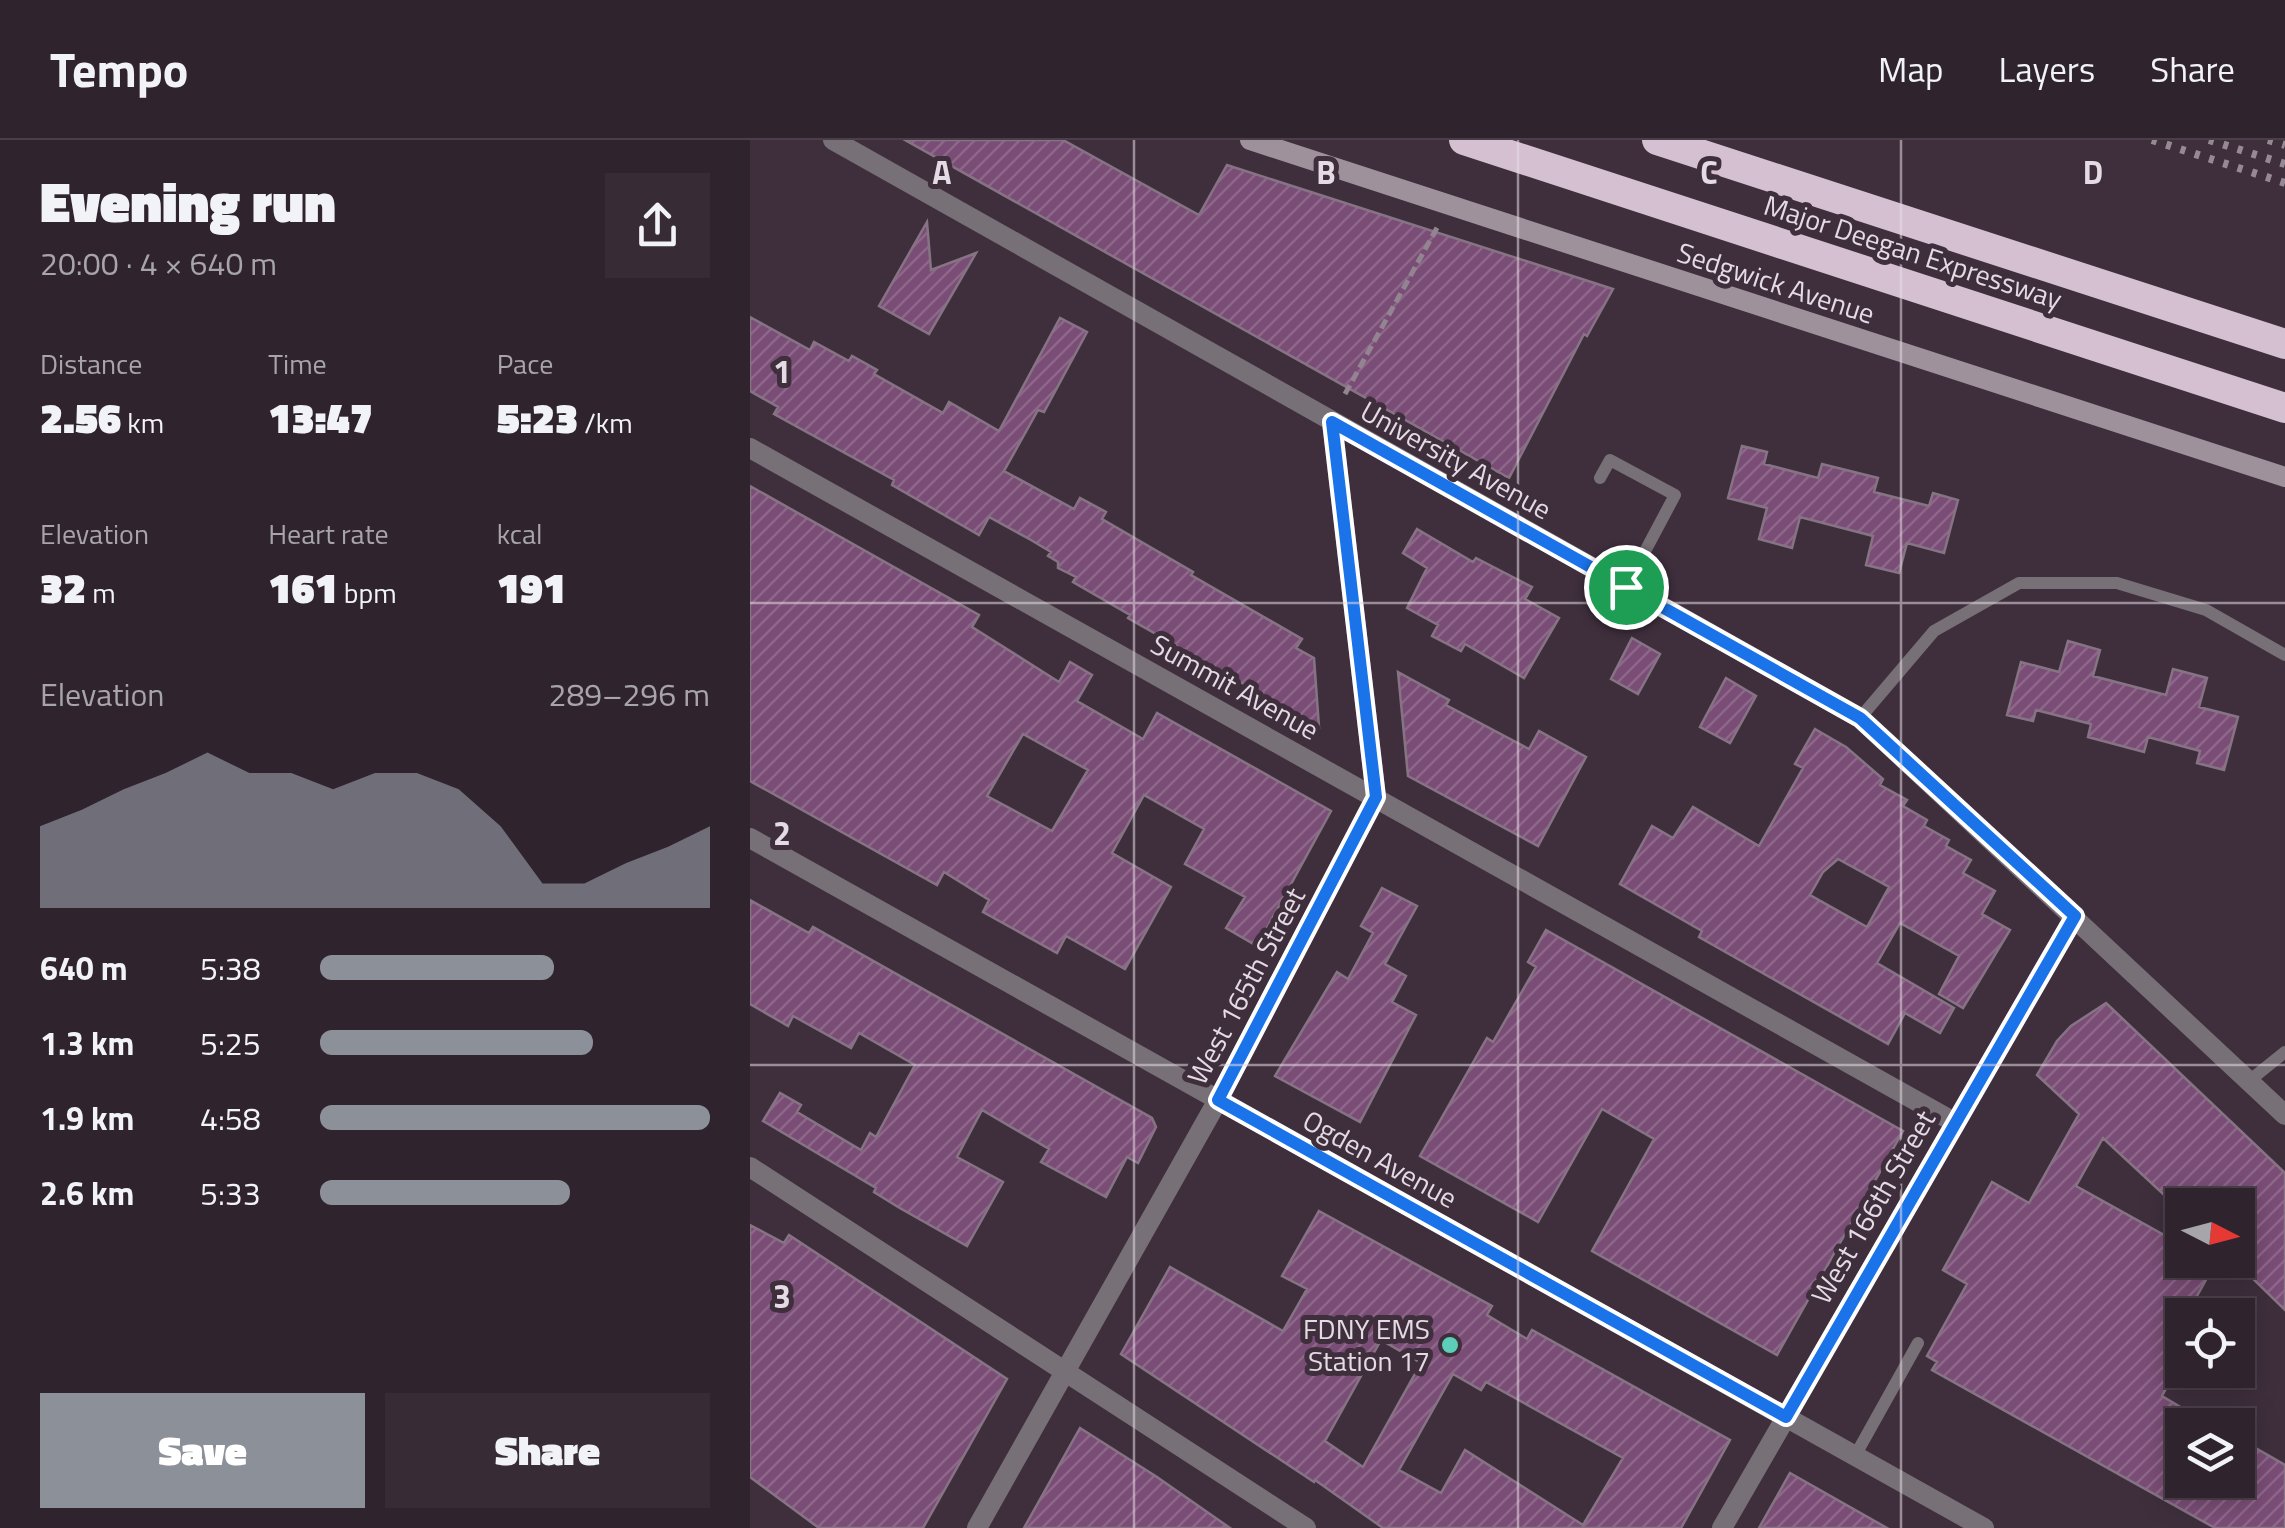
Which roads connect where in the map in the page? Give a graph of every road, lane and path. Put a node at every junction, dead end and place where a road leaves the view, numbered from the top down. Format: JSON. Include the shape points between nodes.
{"nodes":[{"id":1,"x":832,"y":140,"type":"edge"},
{"id":2,"x":1250,"y":140,"type":"edge"},
{"id":3,"x":1464,"y":140,"type":"edge"},
{"id":4,"x":1657,"y":140,"type":"edge"},
{"id":5,"x":1450,"y":206,"type":"junction"},
{"id":6,"x":2285,"y":344,"type":"edge"},
{"id":7,"x":1345,"y":394,"type":"dead end"},
{"id":8,"x":2285,"y":408,"type":"edge"},
{"id":9,"x":1332,"y":422,"type":"junction"},
{"id":10,"x":750,"y":448,"type":"edge"},
{"id":11,"x":2285,"y":477,"type":"edge"},
{"id":12,"x":1600,"y":478,"type":"dead end"},
{"id":13,"x":1626,"y":587,"type":"junction"},
{"id":14,"x":2285,"y":655,"type":"edge"},
{"id":15,"x":1860,"y":718,"type":"junction"},
{"id":16,"x":1376,"y":797,"type":"junction"},
{"id":17,"x":750,"y":838,"type":"edge"},
{"id":18,"x":2075,"y":916,"type":"junction"},
{"id":19,"x":2285,"y":1052,"type":"edge"},
{"id":20,"x":2249,"y":1081,"type":"junction"},
{"id":21,"x":1218,"y":1100,"type":"junction"},
{"id":22,"x":2285,"y":1115,"type":"edge"},
{"id":23,"x":1954,"y":1122,"type":"junction"},
{"id":24,"x":750,"y":1168,"type":"edge"},
{"id":25,"x":1918,"y":1343,"type":"dead end"},
{"id":26,"x":1065,"y":1370,"type":"junction"},
{"id":27,"x":1786,"y":1417,"type":"junction"},
{"id":28,"x":1855,"y":1456,"type":"junction"},
{"id":29,"x":1982,"y":1527,"type":"edge"},
{"id":30,"x":977,"y":1528,"type":"edge"},
{"id":31,"x":1306,"y":1528,"type":"edge"},
{"id":32,"x":1722,"y":1528,"type":"edge"}],
"edges":[{"from":1,"to":9,"type":"street","name":"University Avenue"},
{"from":2,"to":5,"type":"main road","name":"Sedgwick Avenue"},
{"from":3,"to":8,"type":"highway","name":"Major Deegan Expressway"},
{"from":4,"to":6,"type":"highway","name":"Major Deegan Expressway"},
{"from":5,"to":7,"type":"path"},
{"from":5,"to":11,"type":"main road","name":"Sedgwick Avenue"},
{"from":9,"to":13,"type":"street","name":"University Avenue"},
{"from":9,"to":16,"type":"street"},
{"from":10,"to":16,"type":"street","name":"Summit Avenue"},
{"from":12,"to":13,"type":"lane","via":[[1610,460],[1675,495]]},
{"from":13,"to":15,"type":"street","name":"University Avenue"},
{"from":14,"to":15,"type":"lane","via":[[2206,610],[2117,582],[2019,583],[1934,631]]},
{"from":15,"to":18,"type":"street","name":"University Avenue"},
{"from":16,"to":21,"type":"street","name":"West 165th Street"},
{"from":16,"to":23,"type":"street","name":"Summit Avenue"},
{"from":17,"to":21,"type":"street","name":"Ogden Avenue"},
{"from":18,"to":20,"type":"street","name":"University Avenue"},
{"from":18,"to":23,"type":"street","name":"West 166th Street"},
{"from":19,"to":20,"type":"lane"},
{"from":20,"to":22,"type":"street","name":"University Avenue"},
{"from":21,"to":26,"type":"street","name":"West 165th Street"},
{"from":21,"to":27,"type":"street","name":"Ogden Avenue"},
{"from":23,"to":27,"type":"street","name":"West 166th Street"},
{"from":24,"to":26,"type":"street"},
{"from":25,"to":28,"type":"lane"},
{"from":26,"to":30,"type":"street","name":"West 165th Street"},
{"from":26,"to":31,"type":"street"},
{"from":27,"to":28,"type":"street","name":"Ogden Avenue"},
{"from":27,"to":32,"type":"street","name":"West 166th Street"},
{"from":28,"to":29,"type":"street","name":"Ogden Avenue"}]}
